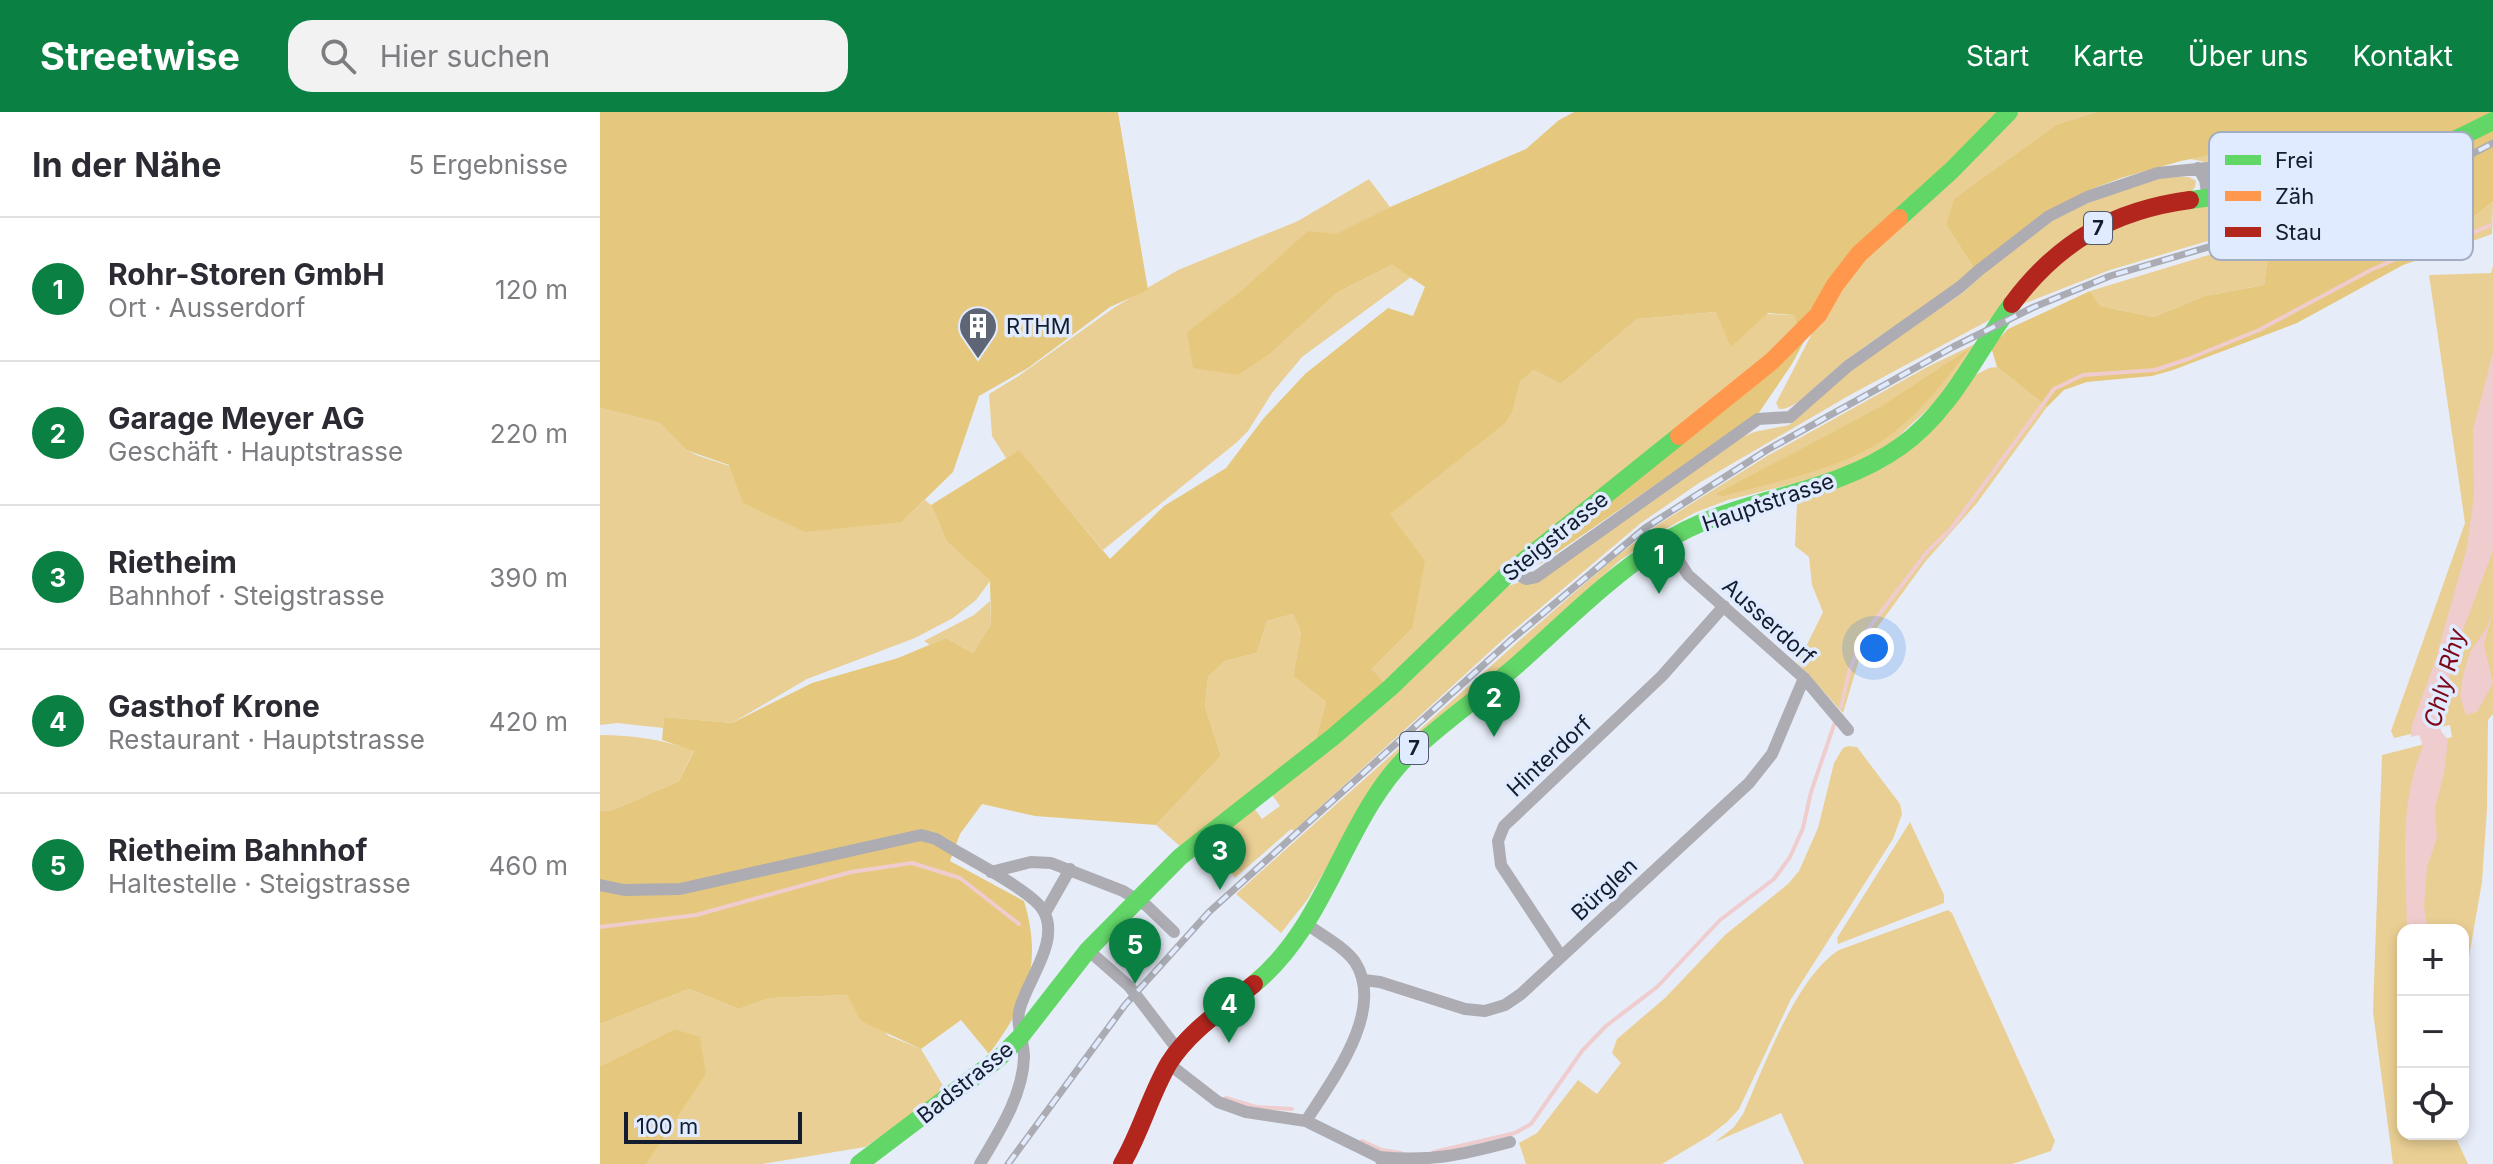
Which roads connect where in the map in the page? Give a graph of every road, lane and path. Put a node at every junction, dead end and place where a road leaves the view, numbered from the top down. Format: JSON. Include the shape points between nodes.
{"nodes":[{"id":1,"x":2009,"y":112,"type":"edge"},
{"id":2,"x":2493,"y":121,"type":"edge"},
{"id":3,"x":2472,"y":132,"type":"edge"},
{"id":4,"x":2208,"y":198,"type":"joint"},
{"id":5,"x":1666,"y":541,"type":"junction"},
{"id":6,"x":1511,"y":571,"type":"junction"},
{"id":7,"x":1724,"y":606,"type":"junction"},
{"id":8,"x":1804,"y":678,"type":"junction"},
{"id":9,"x":1848,"y":730,"type":"dead end"},
{"id":10,"x":1070,"y":869,"type":"junction"},
{"id":11,"x":991,"y":872,"type":"junction"},
{"id":12,"x":600,"y":885,"type":"edge"},
{"id":13,"x":1137,"y":899,"type":"junction"},
{"id":14,"x":1045,"y":913,"type":"junction"},
{"id":15,"x":1306,"y":923,"type":"junction"},
{"id":16,"x":1174,"y":932,"type":"dead end"},
{"id":17,"x":1088,"y":950,"type":"junction"},
{"id":18,"x":1561,"y":956,"type":"junction"},
{"id":19,"x":1364,"y":980,"type":"junction"},
{"id":20,"x":1021,"y":1036,"type":"junction"},
{"id":21,"x":1174,"y":1057,"type":"junction"},
{"id":22,"x":1306,"y":1121,"type":"junction"},
{"id":23,"x":1510,"y":1142,"type":"dead end"},
{"id":24,"x":1381,"y":1160,"type":"edge"},
{"id":25,"x":859,"y":1164,"type":"edge"},
{"id":26,"x":980,"y":1164,"type":"edge"},
{"id":27,"x":1122,"y":1164,"type":"edge"}],
"edges":[{"from":1,"to":6,"type":"main road","name":"Steigstrasse","via":[[1859,254],[1818,315],[1772,361]]},
{"from":2,"to":3,"type":"main road","name":"Hauptstrasse","number":"7"},
{"from":4,"to":5,"type":"main road","name":"Hauptstrasse","number":"7","via":[[2123,215],[2079,237],[2044,264],[1947,402],[1896,450],[1862,470],[1709,519]]},
{"from":4,"to":6,"type":"street","via":[[2202,168],[2158,173],[2049,216],[1848,366],[1790,417],[1758,419],[1536,577],[1526,579]]},
{"from":5,"to":7,"type":"street","name":"Ausserdorf","via":[[1688,575]]},
{"from":5,"to":15,"type":"main road","name":"Hauptstrasse","number":"7","via":[[1577,610],[1394,768]]},
{"from":6,"to":13,"type":"main road","name":"Steigstrasse","via":[[1391,687],[1180,857]]},
{"from":7,"to":8,"type":"street","name":"Ausserdorf"},
{"from":7,"to":18,"type":"street","name":"Hinterdorf","via":[[1662,676],[1504,826],[1498,841],[1501,865]]},
{"from":8,"to":9,"type":"street","name":"Ausserdorf"},
{"from":8,"to":18,"type":"street","name":"Bürglen","via":[[1772,754],[1749,783]]},
{"from":10,"to":11,"type":"street","via":[[1039,861]]},
{"from":10,"to":13,"type":"street"},
{"from":10,"to":14,"type":"street"},
{"from":11,"to":12,"type":"street","via":[[921,835],[680,889]]},
{"from":11,"to":14,"type":"street","via":[[1030,896]]},
{"from":13,"to":16,"type":"street"},
{"from":13,"to":17,"type":"main road","name":"Steigstrasse"},
{"from":14,"to":20,"type":"street","via":[[1047,940],[1019,1009]]},
{"from":15,"to":19,"type":"street","via":[[1354,961]]},
{"from":15,"to":21,"type":"main road","name":"Hauptstrasse","number":"7","via":[[1264,975],[1202,1026]]},
{"from":17,"to":20,"type":"main road","name":"Badstrasse"},
{"from":17,"to":21,"type":"street","via":[[1122,978]]},
{"from":18,"to":19,"type":"street","name":"Bürglen","via":[[1521,994],[1485,1011]]},
{"from":19,"to":22,"type":"street","via":[[1363,1016],[1350,1051]]},
{"from":20,"to":25,"type":"main road","name":"Badstrasse"},
{"from":20,"to":26,"type":"street","via":[[1023,1069],[1014,1101]]},
{"from":21,"to":22,"type":"street","via":[[1218,1102]]},
{"from":21,"to":27,"type":"main road","name":"Hauptstrasse","number":"7"},
{"from":22,"to":24,"type":"street"},
{"from":23,"to":24,"type":"street","via":[[1447,1158]]}]}
